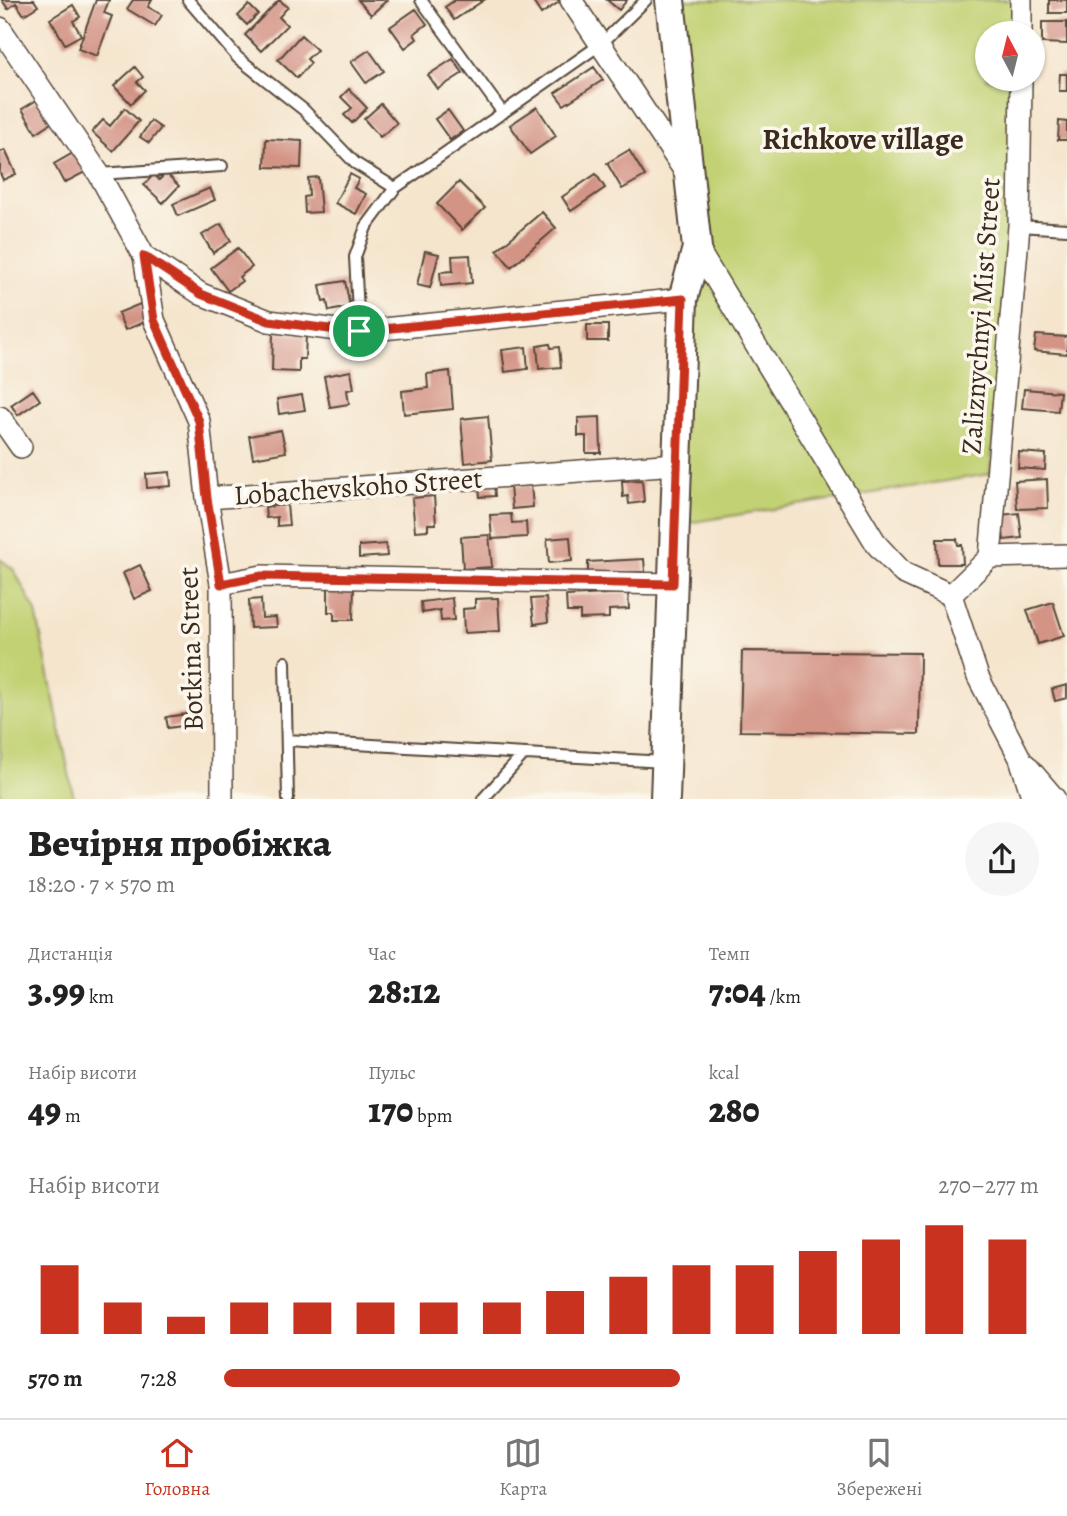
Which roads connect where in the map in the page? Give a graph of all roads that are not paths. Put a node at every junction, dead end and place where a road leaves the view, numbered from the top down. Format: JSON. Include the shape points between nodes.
{"nodes":[{"id":1,"x":188,"y":0,"type":"edge"},
{"id":2,"x":421,"y":0,"type":"edge"},
{"id":3,"x":571,"y":0,"type":"edge"},
{"id":4,"x":646,"y":0,"type":"edge"},
{"id":5,"x":670,"y":0,"type":"edge"},
{"id":6,"x":1021,"y":0,"type":"edge"},
{"id":7,"x":1021,"y":21,"type":"edge"},
{"id":8,"x":0,"y":28,"type":"edge"},
{"id":9,"x":601,"y":44,"type":"junction"},
{"id":10,"x":1021,"y":91,"type":"edge"},
{"id":11,"x":503,"y":113,"type":"junction"},
{"id":12,"x":222,"y":166,"type":"dead end"},
{"id":13,"x":99,"y":174,"type":"junction"},
{"id":14,"x":690,"y":178,"type":"junction"},
{"id":15,"x":395,"y":188,"type":"junction"},
{"id":16,"x":1019,"y":226,"type":"junction"},
{"id":17,"x":1067,"y":229,"type":"edge"},
{"id":18,"x":698,"y":248,"type":"junction"},
{"id":19,"x":144,"y":256,"type":"junction"},
{"id":20,"x":683,"y":299,"type":"junction"},
{"id":21,"x":359,"y":331,"type":"junction"},
{"id":22,"x":0,"y":417,"type":"edge"},
{"id":23,"x":21,"y":447,"type":"dead end"},
{"id":24,"x":677,"y":464,"type":"junction"},
{"id":25,"x":207,"y":498,"type":"junction"},
{"id":26,"x":1067,"y":555,"type":"edge"},
{"id":27,"x":990,"y":557,"type":"junction"},
{"id":28,"x":221,"y":584,"type":"junction"},
{"id":29,"x":673,"y":584,"type":"junction"},
{"id":30,"x":951,"y":595,"type":"junction"},
{"id":31,"x":285,"y":662,"type":"dead end"},
{"id":32,"x":287,"y":740,"type":"junction"},
{"id":33,"x":524,"y":754,"type":"junction"},
{"id":34,"x":1020,"y":758,"type":"junction"},
{"id":35,"x":666,"y":762,"type":"junction"},
{"id":36,"x":222,"y":799,"type":"edge"},
{"id":37,"x":288,"y":799,"type":"edge"},
{"id":38,"x":483,"y":799,"type":"edge"},
{"id":39,"x":664,"y":799,"type":"edge"},
{"id":40,"x":1033,"y":799,"type":"edge"},
{"id":41,"x":1055,"y":799,"type":"edge"}],
"edges":[{"from":1,"to":15,"type":"lane","via":[[238,58],[304,110],[355,163]]},
{"from":2,"to":11,"type":"lane"},
{"from":3,"to":9,"type":"street"},
{"from":4,"to":9,"type":"lane"},
{"from":5,"to":14,"type":"street"},
{"from":6,"to":7,"type":"street"},
{"from":8,"to":13,"type":"street","name":"Lobachevskoho Street"},
{"from":9,"to":11,"type":"lane"},
{"from":9,"to":14,"type":"street"},
{"from":10,"to":16,"type":"street","name":"Zaliznychnyi Mist Street"},
{"from":11,"to":15,"type":"lane"},
{"from":12,"to":13,"type":"lane"},
{"from":13,"to":19,"type":"street","name":"Lobachevskoho Street"},
{"from":14,"to":18,"type":"street"},
{"from":15,"to":21,"type":"lane","via":[[366,227],[355,257]]},
{"from":16,"to":17,"type":"lane"},
{"from":16,"to":27,"type":"street","name":"Zaliznychnyi Mist Street"},
{"from":18,"to":20,"type":"street"},
{"from":18,"to":30,"type":"street","via":[[877,545],[903,573]]},
{"from":19,"to":21,"type":"street","name":"Lobachevskoho Street","via":[[201,294],[269,321]]},
{"from":19,"to":25,"type":"street","name":"Lobachevskoho Street","via":[[154,320],[199,421]]},
{"from":20,"to":21,"type":"street","name":"Lobachevskoho Street"},
{"from":20,"to":24,"type":"street"},
{"from":22,"to":23,"type":"street"},
{"from":24,"to":25,"type":"street","name":"Lobachevskoho Street"},
{"from":24,"to":29,"type":"street"},
{"from":25,"to":28,"type":"street","name":"Botkina Street"},
{"from":26,"to":27,"type":"street"},
{"from":27,"to":30,"type":"street"},
{"from":28,"to":29,"type":"street","via":[[262,576]]},
{"from":28,"to":36,"type":"street","name":"Botkina Street"},
{"from":29,"to":35,"type":"street"},
{"from":30,"to":34,"type":"street","via":[[978,677]]},
{"from":31,"to":32,"type":"lane"},
{"from":32,"to":33,"type":"lane"},
{"from":32,"to":37,"type":"lane"},
{"from":33,"to":35,"type":"lane"},
{"from":33,"to":38,"type":"lane"},
{"from":34,"to":40,"type":"street"},
{"from":34,"to":41,"type":"street"},
{"from":35,"to":39,"type":"street"}]}
